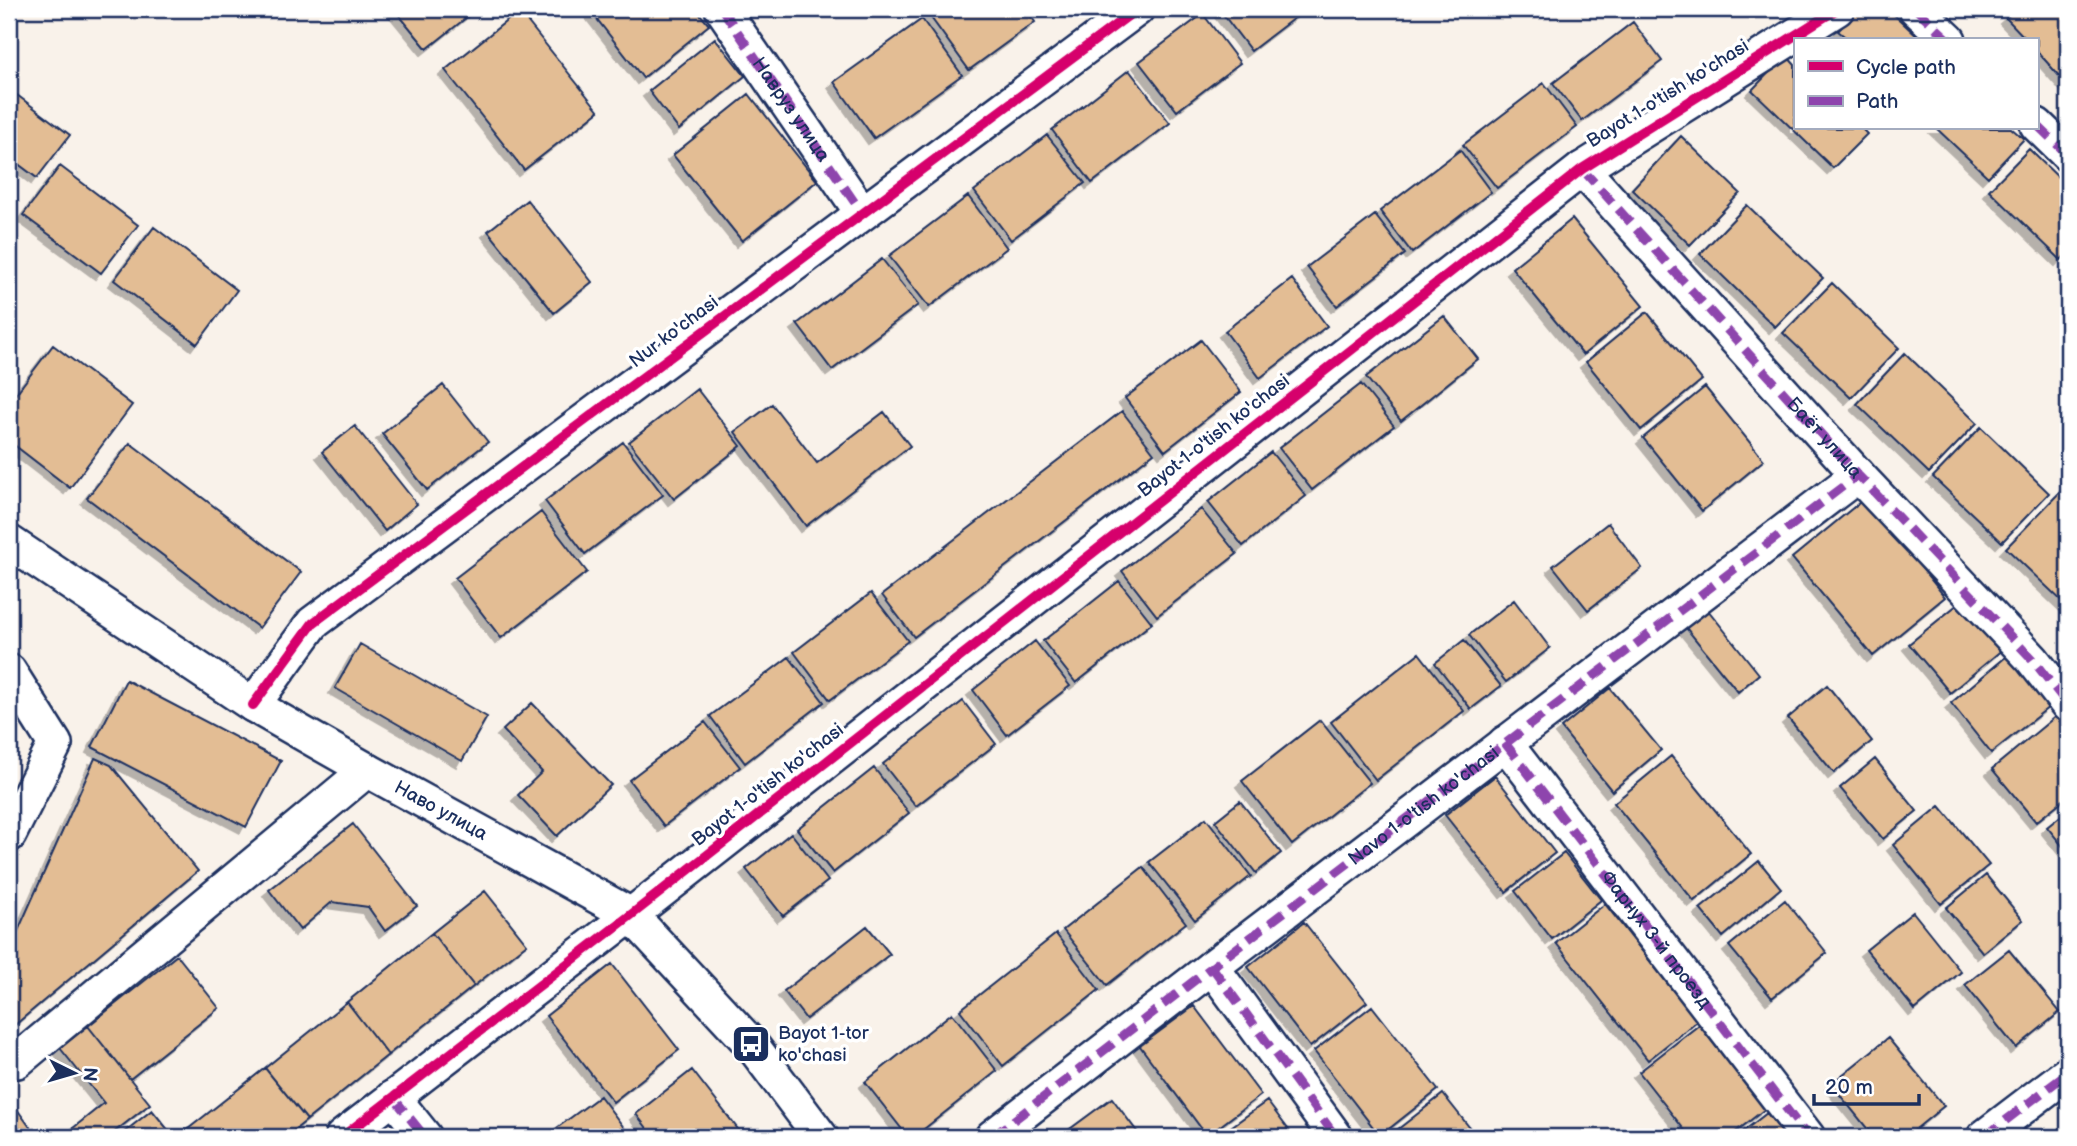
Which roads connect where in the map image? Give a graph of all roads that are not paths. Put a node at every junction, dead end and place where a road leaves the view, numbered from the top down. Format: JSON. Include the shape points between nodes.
{"nodes":[{"id":1,"x":722,"y":9,"type":"edge"},
{"id":2,"x":1137,"y":9,"type":"edge"},
{"id":3,"x":1837,"y":9,"type":"edge"},
{"id":4,"x":1916,"y":9,"type":"edge"},
{"id":5,"x":1947,"y":38,"type":"edge"},
{"id":6,"x":2038,"y":126,"type":"edge"},
{"id":7,"x":2068,"y":155,"type":"edge"},
{"id":8,"x":1582,"y":169,"type":"junction"},
{"id":9,"x":862,"y":213,"type":"junction"},
{"id":10,"x":1858,"y":475,"type":"junction"},
{"id":11,"x":9,"y":542,"type":"edge"},
{"id":12,"x":9,"y":671,"type":"edge"},
{"id":13,"x":253,"y":705,"type":"junction"},
{"id":14,"x":2068,"y":705,"type":"edge"},
{"id":15,"x":1505,"y":743,"type":"junction"},
{"id":16,"x":367,"y":770,"type":"junction"},
{"id":17,"x":9,"y":835,"type":"edge"},
{"id":18,"x":631,"y":915,"type":"junction"},
{"id":19,"x":1212,"y":967,"type":"junction"},
{"id":20,"x":17,"y":1061,"type":"dead end"},
{"id":21,"x":2068,"y":1073,"type":"edge"},
{"id":22,"x":393,"y":1097,"type":"junction"},
{"id":23,"x":342,"y":1137,"type":"edge"},
{"id":24,"x":425,"y":1137,"type":"edge"},
{"id":25,"x":821,"y":1137,"type":"edge"},
{"id":26,"x":992,"y":1137,"type":"edge"},
{"id":27,"x":1336,"y":1137,"type":"edge"},
{"id":28,"x":1808,"y":1137,"type":"edge"},
{"id":29,"x":1984,"y":1137,"type":"edge"}],
"edges":[{"from":1,"to":9,"type":"street","name":"Навруз улица"},
{"from":2,"to":9,"type":"street","name":"Nur ko'chasi"},
{"from":3,"to":8,"type":"street","name":"Bayot 1-o'tish ko'chasi"},
{"from":4,"to":5,"type":"street"},
{"from":6,"to":7,"type":"street"},
{"from":8,"to":10,"type":"street","name":"Баёт улица"},
{"from":8,"to":18,"type":"street","name":"Bayot 1-o'tish ko'chasi"},
{"from":9,"to":13,"type":"street","name":"Nur ko'chasi","via":[[313,623]]},
{"from":10,"to":14,"type":"street","name":"Баёт улица","via":[[2032,659]]},
{"from":10,"to":15,"type":"street","name":"Navo 1-o'tish ko'chasi"},
{"from":11,"to":13,"type":"street","name":"Наво улица"},
{"from":12,"to":17,"type":"street","via":[[55,744]]},
{"from":13,"to":16,"type":"street","name":"Наво улица"},
{"from":15,"to":19,"type":"street","name":"Navo 1-o'tish ko'chasi"},
{"from":15,"to":28,"type":"street","name":"Фарнух 3-й проезд"},
{"from":16,"to":18,"type":"street","name":"Наво улица"},
{"from":16,"to":20,"type":"street"},
{"from":18,"to":22,"type":"street","name":"Bayot 1-o'tish ko'chasi"},
{"from":18,"to":25,"type":"street","name":"Наво улица","via":[[751,1044]]},
{"from":19,"to":26,"type":"street","name":"Navo 1-o'tish ko'chasi"},
{"from":19,"to":27,"type":"street"},
{"from":21,"to":29,"type":"street"},
{"from":22,"to":23,"type":"street","name":"Bayot 1-o'tish ko'chasi"},
{"from":22,"to":24,"type":"street"}]}
